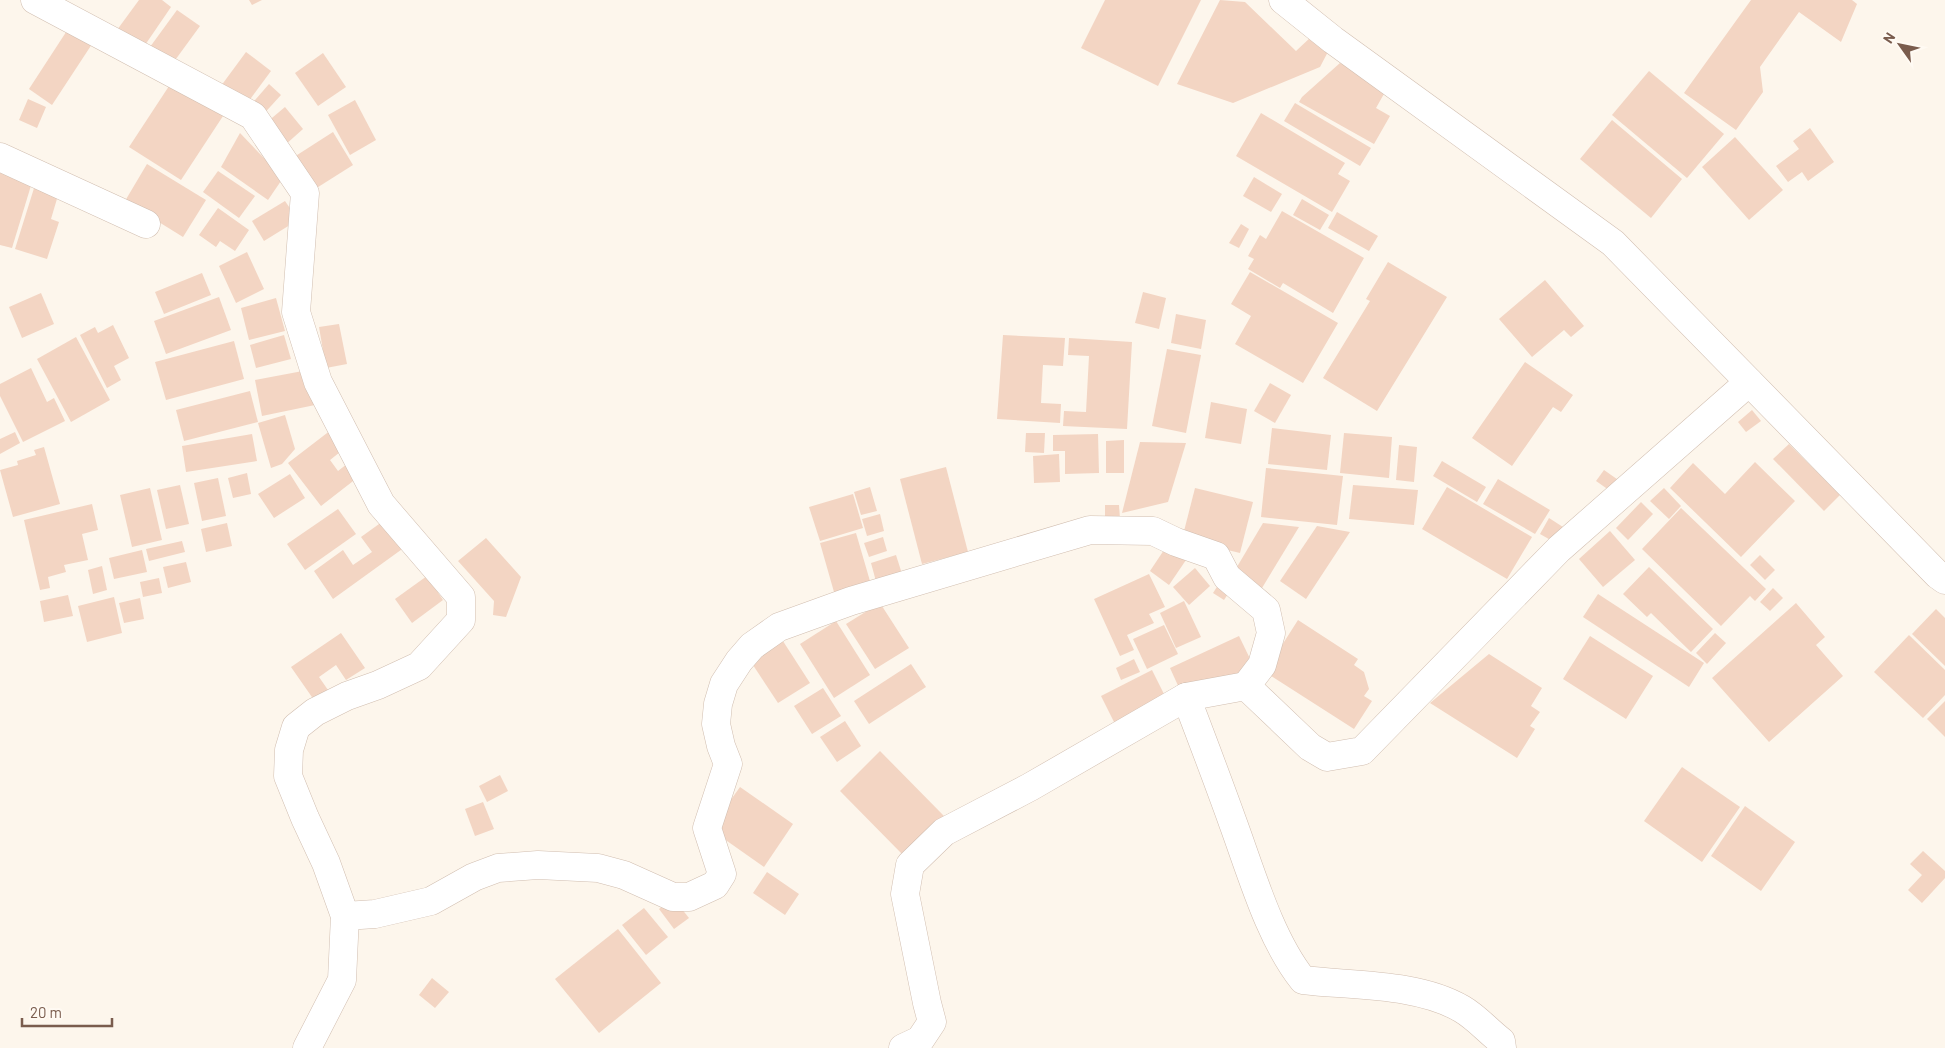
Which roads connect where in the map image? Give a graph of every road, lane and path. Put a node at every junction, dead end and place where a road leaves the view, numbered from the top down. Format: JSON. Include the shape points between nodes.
{"nodes":[{"id":1,"x":35,"y":0,"type":"edge"},
{"id":2,"x":1283,"y":0,"type":"edge"},
{"id":3,"x":0,"y":157,"type":"edge"},
{"id":4,"x":146,"y":224,"type":"dead end"},
{"id":5,"x":1750,"y":382,"type":"junction"},
{"id":6,"x":1945,"y":580,"type":"edge"},
{"id":7,"x":1246,"y":686,"type":"junction"},
{"id":8,"x":1186,"y":697,"type":"junction"},
{"id":9,"x":345,"y":916,"type":"junction"},
{"id":10,"x":307,"y":1048,"type":"edge"},
{"id":11,"x":903,"y":1048,"type":"edge"},
{"id":12,"x":1502,"y":1048,"type":"edge"}],
"edges":[{"from":1,"to":9,"type":"street","via":[[253,116],[305,192],[296,312],[318,382],[382,504],[461,597],[461,620],[420,666],[347,696],[316,712],[296,728],[289,750],[288,776]]},
{"from":2,"to":5,"type":"street","via":[[1333,40],[1613,243]]},
{"from":3,"to":4,"type":"street"},
{"from":5,"to":6,"type":"street"},
{"from":5,"to":7,"type":"street","via":[[1559,549],[1362,751],[1327,757],[1310,747]]},
{"from":7,"to":8,"type":"street"},
{"from":7,"to":9,"type":"street","via":[[1262,665],[1271,633],[1266,610],[1227,577],[1216,556],[1153,531],[1090,530],[851,601],[779,627],[752,646],[724,684],[718,704],[716,724],[728,764],[707,828],[722,874],[715,885],[689,897],[673,897],[632,878],[598,868],[538,865],[498,868],[474,877],[431,902],[375,914]]},
{"from":8,"to":11,"type":"street","via":[[1030,787],[944,832],[910,865],[905,894],[932,1022],[920,1040]]},
{"from":8,"to":12,"type":"street","via":[[1255,886],[1277,937],[1303,980],[1377,985],[1434,997],[1462,1009],[1501,1041]]},
{"from":9,"to":10,"type":"street","via":[[342,980]]}]}
